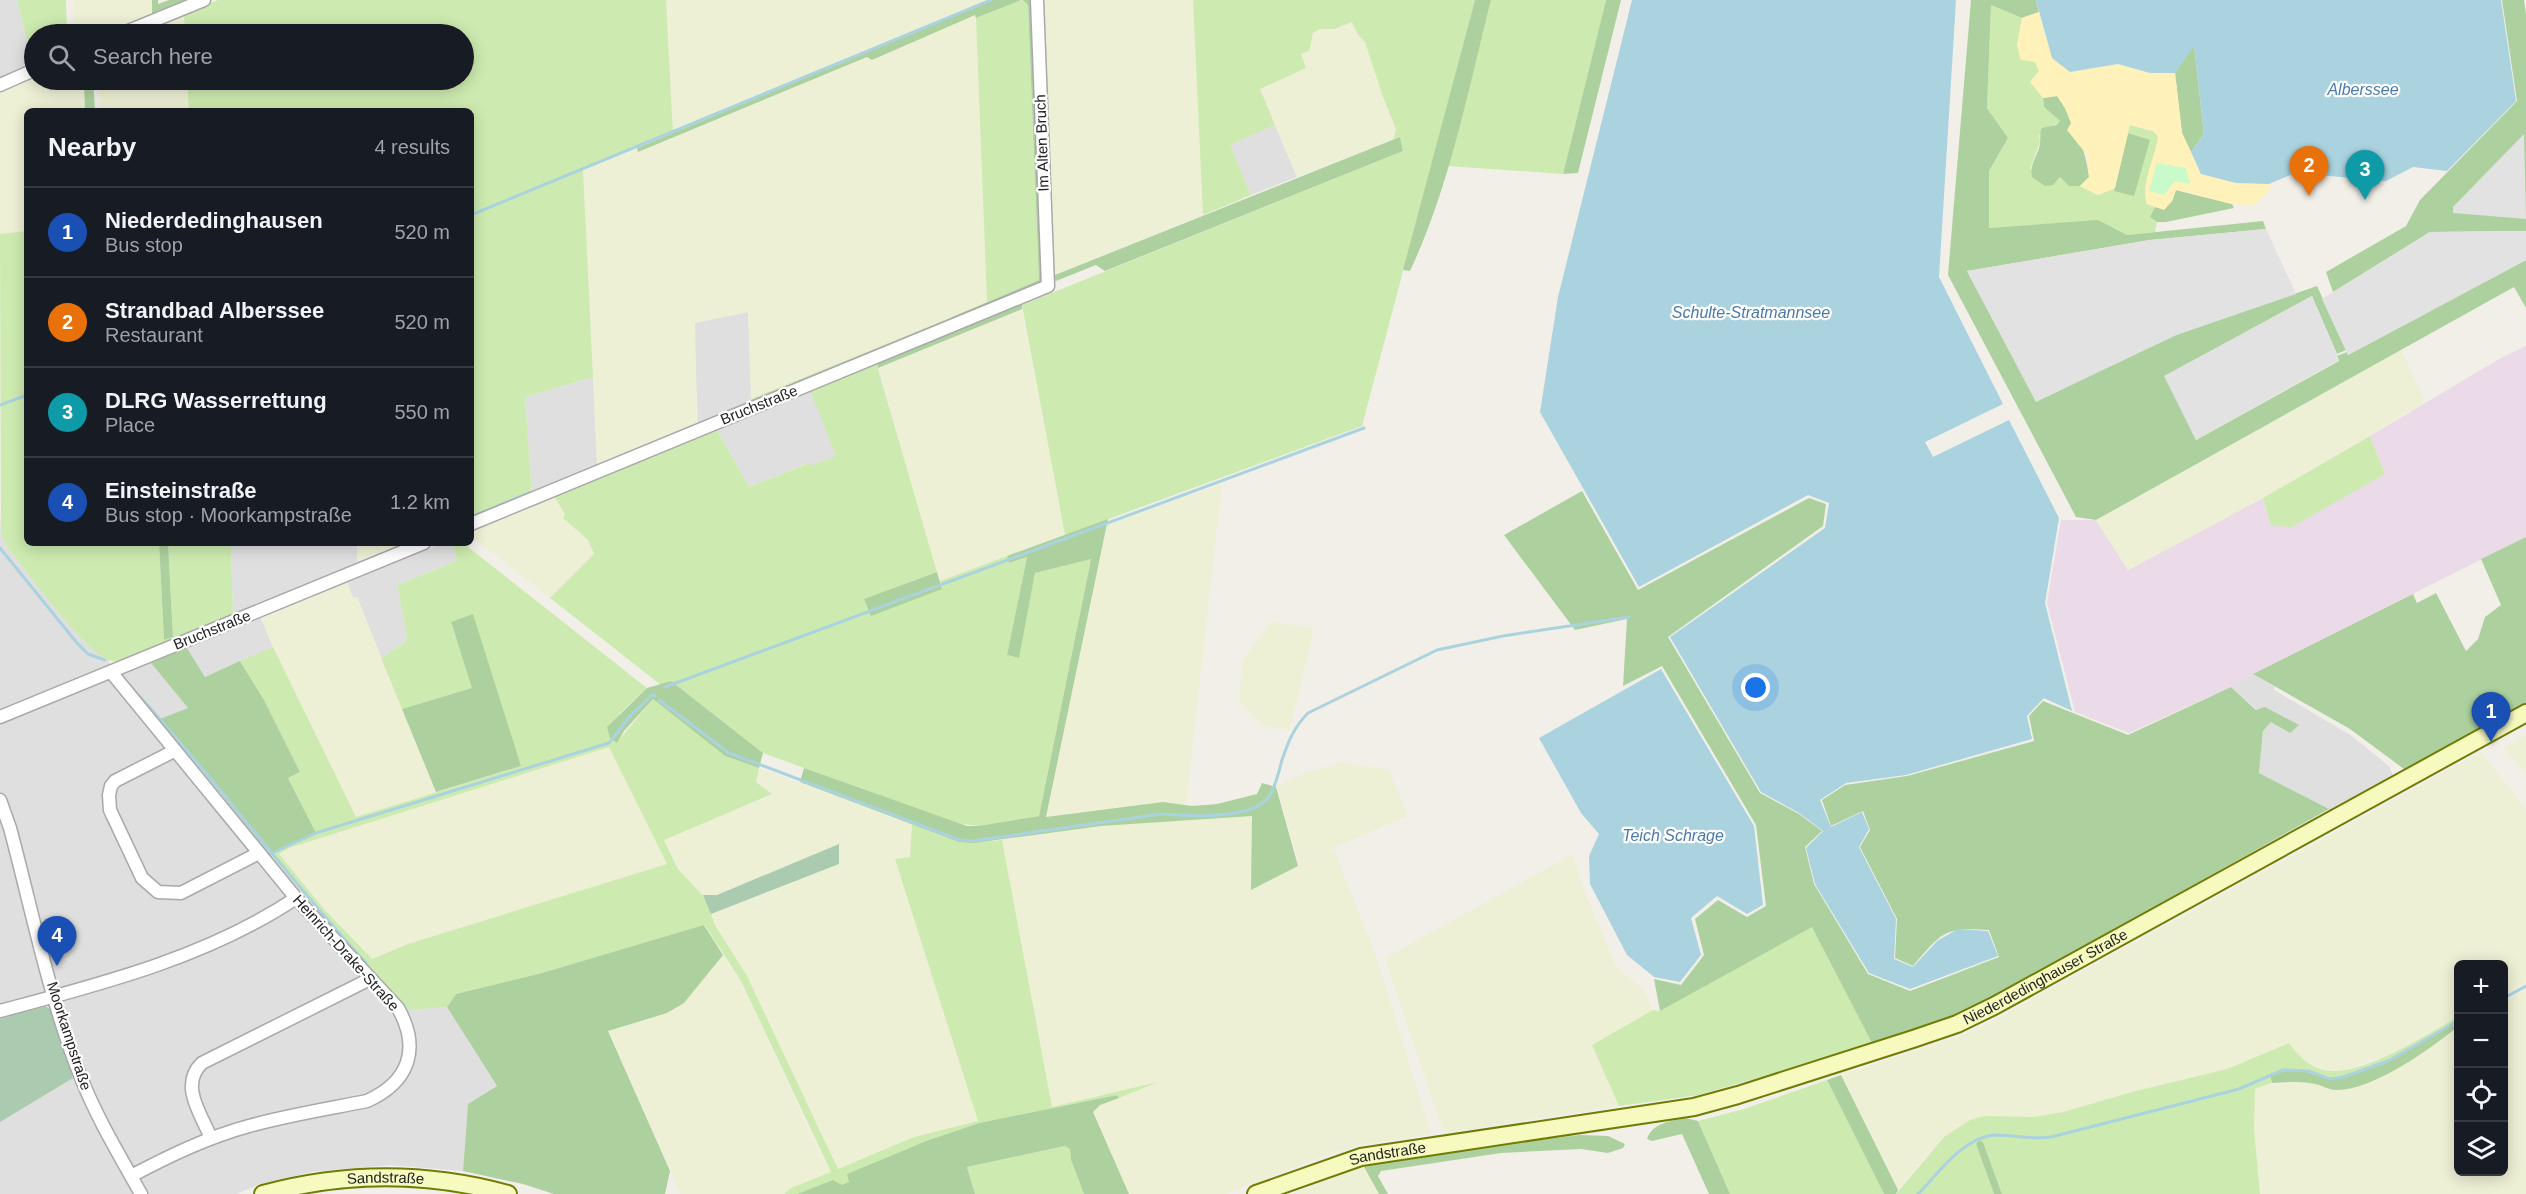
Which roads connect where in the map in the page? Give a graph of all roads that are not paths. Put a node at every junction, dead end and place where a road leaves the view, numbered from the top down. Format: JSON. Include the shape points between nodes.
{"nodes":[{"id":1,"x":204,"y":0,"type":"edge"},
{"id":2,"x":1037,"y":0,"type":"edge"},
{"id":3,"x":145,"y":24,"type":"edge"},
{"id":4,"x":24,"y":74,"type":"edge"},
{"id":5,"x":0,"y":85,"type":"edge"},
{"id":6,"x":1048,"y":286,"type":"joint"},
{"id":7,"x":474,"y":523,"type":"edge"},
{"id":8,"x":417,"y":546,"type":"edge"},
{"id":9,"x":111,"y":672,"type":"junction"},
{"id":10,"x":2526,"y":713,"type":"edge"},
{"id":11,"x":0,"y":717,"type":"edge"},
{"id":12,"x":174,"y":751,"type":"junction"},
{"id":13,"x":0,"y":800,"type":"edge"},
{"id":14,"x":5,"y":830,"type":"edge"},
{"id":15,"x":259,"y":853,"type":"junction"},
{"id":16,"x":296,"y":898,"type":"junction"},
{"id":17,"x":370,"y":979,"type":"junction"},
{"id":18,"x":55,"y":996,"type":"junction"},
{"id":19,"x":0,"y":1011,"type":"edge"},
{"id":20,"x":1522,"y":1133,"type":"joint"},
{"id":21,"x":211,"y":1138,"type":"junction"},
{"id":22,"x":131,"y":1176,"type":"junction"},
{"id":23,"x":141,"y":1194,"type":"edge"},
{"id":24,"x":264,"y":1194,"type":"edge"},
{"id":25,"x":508,"y":1194,"type":"edge"},
{"id":26,"x":1256,"y":1194,"type":"edge"}],
"edges":[{"from":1,"to":3,"type":"street"},
{"from":2,"to":6,"type":"street","name":"Im Alten Bruch"},
{"from":4,"to":5,"type":"street"},
{"from":6,"to":7,"type":"street","name":"Bruchstraße"},
{"from":8,"to":9,"type":"street","name":"Bruchstraße"},
{"from":9,"to":11,"type":"street","name":"Bruchstraße"},
{"from":9,"to":12,"type":"street","name":"Heinrich-Drake-Straße"},
{"from":10,"to":20,"type":"main road","name":"Niederdedinghauser Straße","via":[[1957,1024],[1705,1104]]},
{"from":12,"to":15,"type":"street","name":"Heinrich-Drake-Straße"},
{"from":12,"to":15,"type":"street","via":[[111,786],[110,810],[142,878],[158,892],[181,893]]},
{"from":13,"to":14,"type":"street","name":"Moorkampstraße"},
{"from":14,"to":18,"type":"street","name":"Moorkampstraße"},
{"from":15,"to":16,"type":"street","name":"Heinrich-Drake-Straße"},
{"from":16,"to":17,"type":"street","name":"Heinrich-Drake-Straße"},
{"from":16,"to":18,"type":"street","via":[[225,936],[154,966]]},
{"from":17,"to":21,"type":"street","via":[[196,1069],[191,1093]]},
{"from":17,"to":21,"type":"street","name":"Heinrich-Drake-Straße","via":[[398,1008],[408,1026],[408,1058],[396,1082],[366,1101]]},
{"from":18,"to":19,"type":"street"},
{"from":18,"to":22,"type":"street","name":"Moorkampstraße","via":[[98,1119]]},
{"from":20,"to":26,"type":"main road","name":"Sandstraße","via":[[1361,1157]]},
{"from":21,"to":22,"type":"street","name":"Heinrich-Drake-Straße"},
{"from":22,"to":23,"type":"street","name":"Moorkampstraße"},
{"from":24,"to":25,"type":"main road","name":"Sandstraße","via":[[292,1186],[387,1176],[455,1181]]}]}
